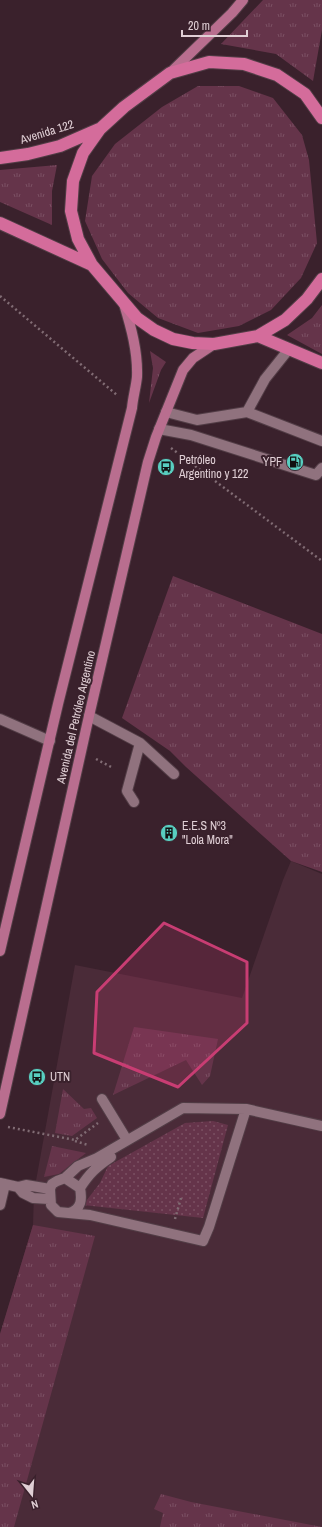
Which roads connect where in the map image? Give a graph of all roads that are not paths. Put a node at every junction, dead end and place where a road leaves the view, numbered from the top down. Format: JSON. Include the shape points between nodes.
{"nodes":[{"id":1,"x":243,"y":0,"type":"edge"},
{"id":2,"x":170,"y":72,"type":"junction"},
{"id":3,"x":322,"y":118,"type":"edge"},
{"id":4,"x":100,"y":129,"type":"junction"},
{"id":5,"x":0,"y":158,"type":"edge"},
{"id":6,"x":0,"y":223,"type":"edge"},
{"id":7,"x":92,"y":265,"type":"junction"},
{"id":8,"x":322,"y":279,"type":"edge"},
{"id":9,"x":123,"y":302,"type":"junction"},
{"id":10,"x":258,"y":336,"type":"junction"},
{"id":11,"x":214,"y":344,"type":"junction"},
{"id":12,"x":288,"y":349,"type":"junction"},
{"id":13,"x":322,"y":363,"type":"edge"},
{"id":14,"x":166,"y":412,"type":"junction"},
{"id":15,"x":247,"y":412,"type":"junction"},
{"id":16,"x":158,"y":433,"type":"junction"},
{"id":17,"x":322,"y":441,"type":"edge"},
{"id":18,"x":322,"y":468,"type":"edge"},
{"id":19,"x":89,"y":716,"type":"junction"},
{"id":20,"x":0,"y":719,"type":"edge"},
{"id":21,"x":50,"y":742,"type":"junction"},
{"id":22,"x":140,"y":743,"type":"junction"},
{"id":23,"x":174,"y":774,"type":"dead end"},
{"id":24,"x":134,"y":802,"type":"dead end"},
{"id":25,"x":0,"y":951,"type":"edge"},
{"id":26,"x":102,"y":1099,"type":"dead end"},
{"id":27,"x":245,"y":1110,"type":"junction"},
{"id":28,"x":0,"y":1114,"type":"edge"},
{"id":29,"x":322,"y":1126,"type":"edge"},
{"id":30,"x":127,"y":1140,"type":"junction"},
{"id":31,"x":65,"y":1178,"type":"junction"},
{"id":32,"x":3,"y":1183,"type":"edge"},
{"id":33,"x":80,"y":1188,"type":"junction"},
{"id":34,"x":50,"y":1194,"type":"junction"},
{"id":35,"x":0,"y":1205,"type":"edge"},
{"id":36,"x":69,"y":1213,"type":"junction"}],
"edges":[{"from":1,"to":2,"type":"main road"},
{"from":2,"to":3,"type":"highway","via":[[209,62],[244,64],[277,75],[304,94]]},
{"from":2,"to":4,"type":"highway"},
{"from":4,"to":5,"type":"highway","name":"Avenida 122","via":[[60,146]]},
{"from":4,"to":7,"type":"highway","via":[[83,153],[73,181],[71,211],[78,239]]},
{"from":6,"to":7,"type":"highway"},
{"from":7,"to":9,"type":"highway"},
{"from":8,"to":10,"type":"highway","via":[[308,299],[285,320]]},
{"from":9,"to":11,"type":"highway","via":[[137,318],[173,339]]},
{"from":9,"to":21,"type":"main road","name":"Avenida del Petróleo Argentino","via":[[136,352],[137,376],[132,408]]},
{"from":10,"to":11,"type":"highway"},
{"from":10,"to":12,"type":"highway"},
{"from":11,"to":14,"type":"main road","name":"Avenida del Petróleo Argentino","via":[[193,358],[184,370]]},
{"from":12,"to":13,"type":"highway"},
{"from":12,"to":15,"type":"street","via":[[265,379]]},
{"from":14,"to":15,"type":"street","via":[[197,420]]},
{"from":14,"to":16,"type":"main road","name":"Avenida del Petróleo Argentino"},
{"from":15,"to":17,"type":"street"},
{"from":16,"to":18,"type":"street","via":[[191,435],[316,475]]},
{"from":16,"to":19,"type":"main road","name":"Avenida del Petróleo Argentino","via":[[148,462]]},
{"from":19,"to":22,"type":"street"},
{"from":19,"to":28,"type":"main road","name":"Avenida del Petróleo Argentino"},
{"from":20,"to":21,"type":"street"},
{"from":21,"to":25,"type":"main road","name":"Avenida del Petróleo Argentino"},
{"from":22,"to":23,"type":"street"},
{"from":22,"to":24,"type":"street","via":[[127,791]]},
{"from":26,"to":30,"type":"street"},
{"from":27,"to":29,"type":"street"},
{"from":27,"to":30,"type":"street","via":[[183,1108]]},
{"from":27,"to":33,"type":"street","via":[[184,1115],[98,1165]]},
{"from":27,"to":36,"type":"street","via":[[203,1241],[90,1215]]},
{"from":30,"to":31,"type":"street","via":[[78,1166]]},
{"from":31,"to":33,"type":"street"},
{"from":31,"to":34,"type":"street","via":[[52,1184]]},
{"from":32,"to":34,"type":"street","via":[[18,1187],[26,1185]]},
{"from":32,"to":35,"type":"street"},
{"from":33,"to":36,"type":"street","via":[[82,1195],[79,1207]]},
{"from":34,"to":36,"type":"street","via":[[51,1205],[58,1212]]}]}
